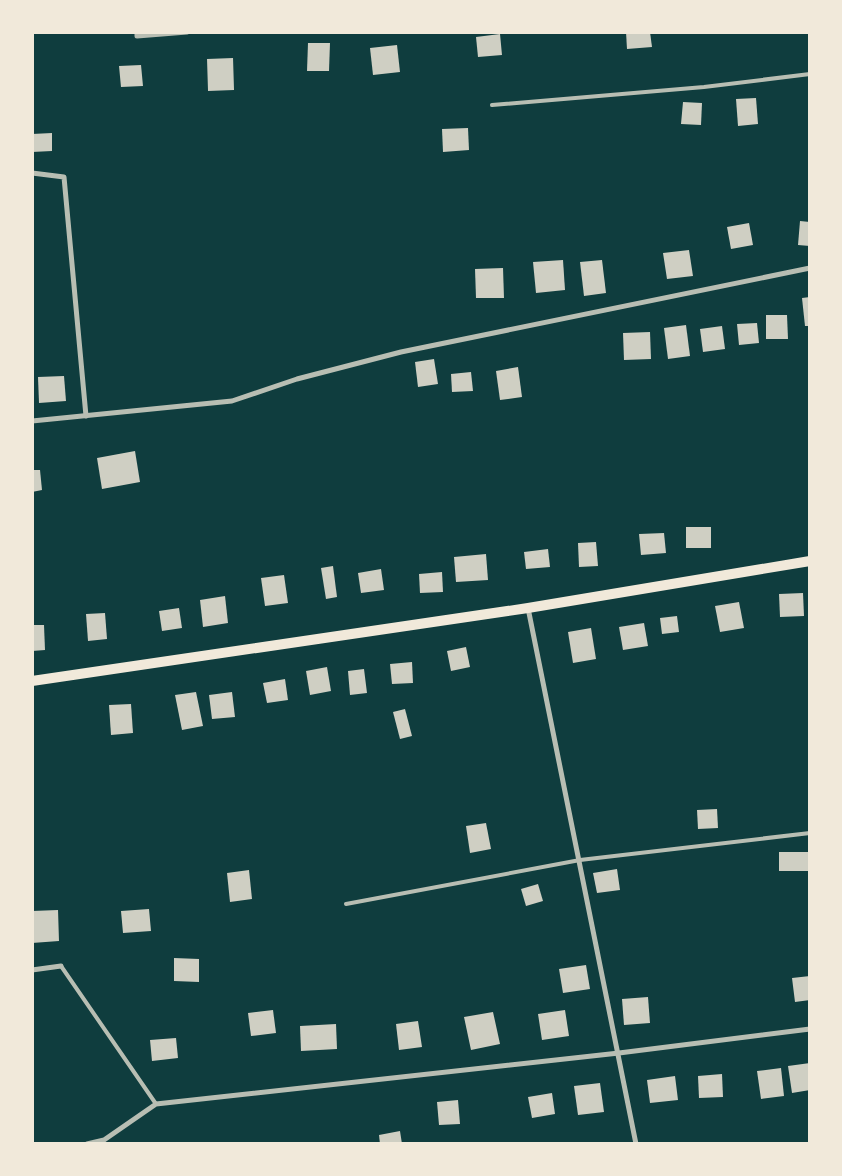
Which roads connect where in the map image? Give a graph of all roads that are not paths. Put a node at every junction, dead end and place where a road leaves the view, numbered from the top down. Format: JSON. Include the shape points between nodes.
{"nodes":[{"id":1,"x":137,"y":32,"type":"edge"},
{"id":2,"x":187,"y":32,"type":"edge"},
{"id":3,"x":810,"y":74,"type":"edge"},
{"id":4,"x":492,"y":105,"type":"dead end"},
{"id":5,"x":32,"y":173,"type":"edge"},
{"id":6,"x":810,"y":268,"type":"edge"},
{"id":7,"x":86,"y":416,"type":"junction"},
{"id":8,"x":32,"y":421,"type":"edge"},
{"id":9,"x":810,"y":561,"type":"edge"},
{"id":10,"x":528,"y":608,"type":"junction"},
{"id":11,"x":32,"y":681,"type":"edge"},
{"id":12,"x":810,"y":833,"type":"edge"},
{"id":13,"x":580,"y":860,"type":"junction"},
{"id":14,"x":346,"y":904,"type":"dead end"},
{"id":15,"x":61,"y":966,"type":"joint"},
{"id":16,"x":32,"y":970,"type":"edge"},
{"id":17,"x":810,"y":1029,"type":"edge"},
{"id":18,"x":619,"y":1053,"type":"junction"},
{"id":19,"x":156,"y":1104,"type":"junction"},
{"id":20,"x":87,"y":1144,"type":"edge"},
{"id":21,"x":636,"y":1144,"type":"edge"}],
"edges":[{"from":1,"to":2,"type":"street","via":[[137,36]]},
{"from":3,"to":4,"type":"lane","via":[[704,87]]},
{"from":5,"to":7,"type":"street","via":[[64,177]]},
{"from":6,"to":7,"type":"street","via":[[401,352],[297,379],[232,401]]},
{"from":7,"to":8,"type":"street"},
{"from":9,"to":10,"type":"main road"},
{"from":10,"to":11,"type":"main road"},
{"from":10,"to":13,"type":"street"},
{"from":12,"to":13,"type":"lane"},
{"from":13,"to":14,"type":"lane"},
{"from":13,"to":18,"type":"street"},
{"from":15,"to":16,"type":"street"},
{"from":15,"to":19,"type":"lane"},
{"from":17,"to":18,"type":"street"},
{"from":18,"to":19,"type":"street"},
{"from":18,"to":21,"type":"street"},
{"from":19,"to":20,"type":"street","via":[[104,1140]]}]}
